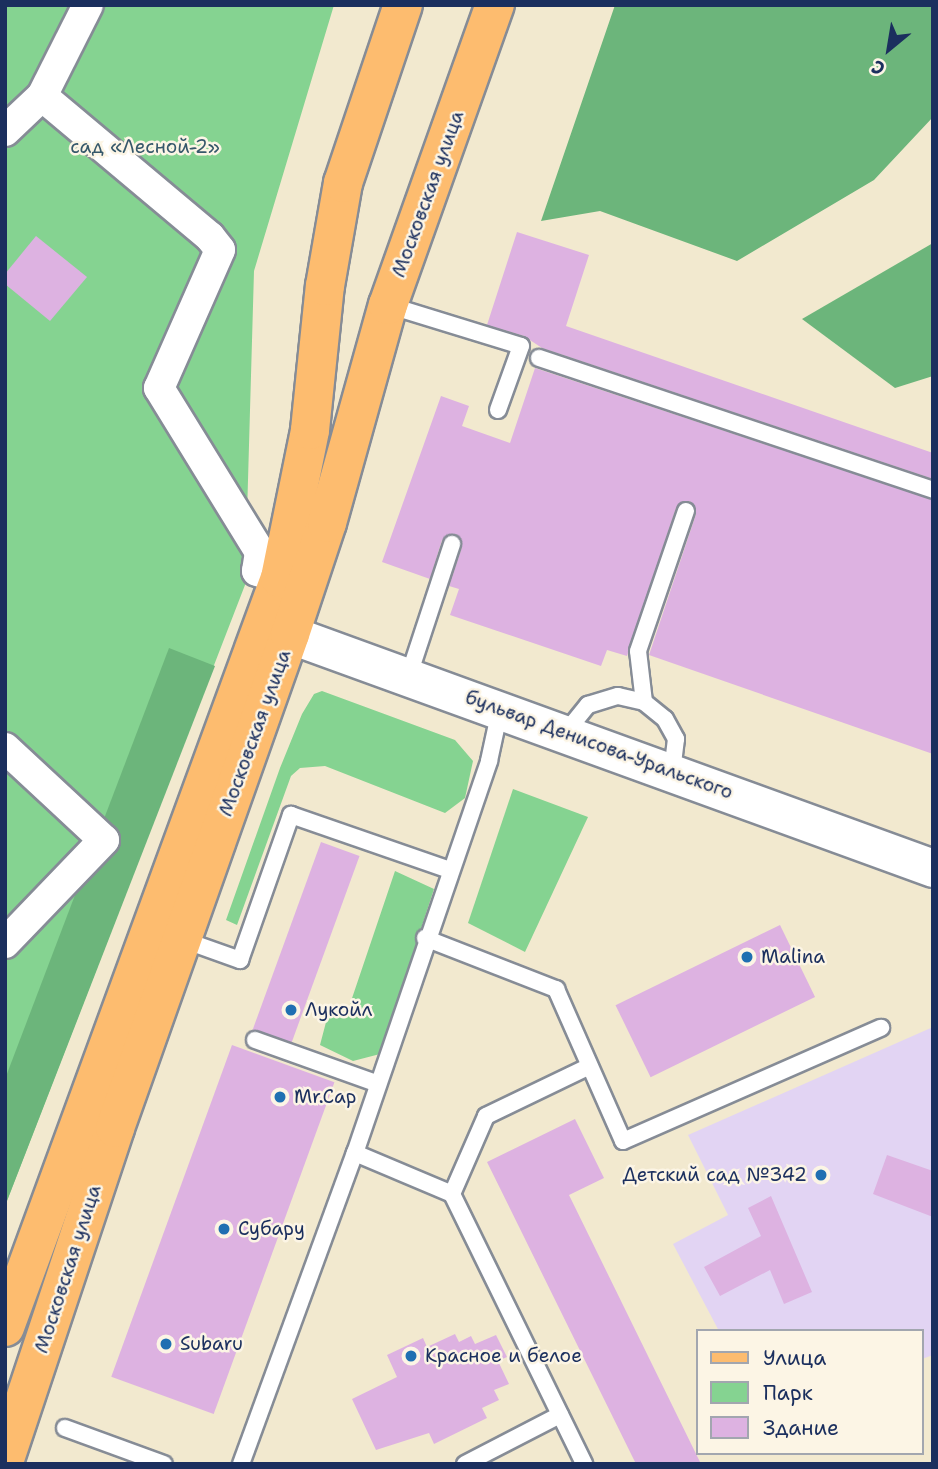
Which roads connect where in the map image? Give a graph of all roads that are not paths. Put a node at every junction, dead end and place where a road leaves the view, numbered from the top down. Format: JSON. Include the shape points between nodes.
{"nodes":[{"id":1,"x":88,"y":5,"type":"edge"},
{"id":2,"x":403,"y":5,"type":"edge"},
{"id":3,"x":495,"y":5,"type":"edge"},
{"id":4,"x":42,"y":96,"type":"junction"},
{"id":5,"x":5,"y":131,"type":"edge"},
{"id":6,"x":388,"y":305,"type":"junction"},
{"id":7,"x":539,"y":358,"type":"dead end"},
{"id":8,"x":498,"y":410,"type":"dead end"},
{"id":9,"x":933,"y":490,"type":"edge"},
{"id":10,"x":686,"y":511,"type":"dead end"},
{"id":11,"x":452,"y":544,"type":"dead end"},
{"id":12,"x":279,"y":578,"type":"junction"},
{"id":13,"x":277,"y":629,"type":"junction"},
{"id":14,"x":409,"y":675,"type":"junction"},
{"id":15,"x":644,"y":702,"type":"junction"},
{"id":16,"x":500,"y":710,"type":"junction"},
{"id":17,"x":566,"y":732,"type":"junction"},
{"id":18,"x":5,"y":748,"type":"edge"},
{"id":19,"x":672,"y":771,"type":"junction"},
{"id":20,"x":933,"y":868,"type":"edge"},
{"id":21,"x":450,"y":870,"type":"junction"},
{"id":22,"x":425,"y":938,"type":"junction"},
{"id":23,"x":181,"y":939,"type":"junction"},
{"id":24,"x":5,"y":943,"type":"edge"},
{"id":25,"x":881,"y":1028,"type":"dead end"},
{"id":26,"x":255,"y":1040,"type":"dead end"},
{"id":27,"x":590,"y":1066,"type":"junction"},
{"id":28,"x":376,"y":1083,"type":"junction"},
{"id":29,"x":355,"y":1153,"type":"junction"},
{"id":30,"x":452,"y":1194,"type":"junction"},
{"id":31,"x":5,"y":1327,"type":"edge"},
{"id":32,"x":559,"y":1415,"type":"junction"},
{"id":33,"x":65,"y":1428,"type":"dead end"},
{"id":34,"x":5,"y":1459,"type":"edge"},
{"id":35,"x":164,"y":1464,"type":"edge"},
{"id":36,"x":241,"y":1464,"type":"edge"},
{"id":37,"x":465,"y":1464,"type":"edge"},
{"id":38,"x":583,"y":1464,"type":"edge"}],
"edges":[{"from":1,"to":4,"type":"street"},
{"from":2,"to":12,"type":"main road","name":"Московская улица","via":[[343,183],[325,286],[310,430]]},
{"from":3,"to":6,"type":"main road","name":"Московская улица"},
{"from":4,"to":5,"type":"street"},
{"from":4,"to":12,"type":"street","via":[[220,250],[159,388],[260,552],[257,571]]},
{"from":6,"to":8,"type":"lane","via":[[521,346]]},
{"from":6,"to":13,"type":"main road","name":"Московская улица","via":[[327,523]]},
{"from":7,"to":9,"type":"lane"},
{"from":10,"to":15,"type":"lane","via":[[638,651]]},
{"from":11,"to":14,"type":"lane"},
{"from":12,"to":13,"type":"main road","name":"Московская улица"},
{"from":13,"to":14,"type":"street","name":"бульвар Денисова-Уральского"},
{"from":13,"to":23,"type":"main road","name":"Московская улица"},
{"from":13,"to":31,"type":"main road","name":"Московская улица"},
{"from":14,"to":16,"type":"street","name":"бульвар Денисова-Уральского"},
{"from":15,"to":17,"type":"lane","via":[[618,696],[588,705]]},
{"from":15,"to":19,"type":"lane","via":[[665,719],[676,739]]},
{"from":16,"to":17,"type":"street","name":"бульвар Денисова-Уральского"},
{"from":16,"to":21,"type":"lane","via":[[489,761]]},
{"from":17,"to":19,"type":"street","name":"бульвар Денисова-Уральского"},
{"from":18,"to":24,"type":"street","via":[[104,840]]},
{"from":19,"to":20,"type":"street","name":"бульвар Денисова-Уральского"},
{"from":21,"to":22,"type":"lane"},
{"from":21,"to":23,"type":"lane","via":[[291,815],[240,960]]},
{"from":22,"to":27,"type":"lane","via":[[556,989]]},
{"from":22,"to":28,"type":"lane"},
{"from":23,"to":34,"type":"main road","name":"Московская улица"},
{"from":25,"to":27,"type":"lane","via":[[623,1141]]},
{"from":26,"to":28,"type":"lane"},
{"from":27,"to":30,"type":"lane","via":[[486,1116]]},
{"from":28,"to":29,"type":"lane"},
{"from":29,"to":30,"type":"lane"},
{"from":29,"to":36,"type":"lane"},
{"from":30,"to":32,"type":"lane"},
{"from":32,"to":37,"type":"lane"},
{"from":32,"to":38,"type":"lane"},
{"from":33,"to":35,"type":"lane"}]}
